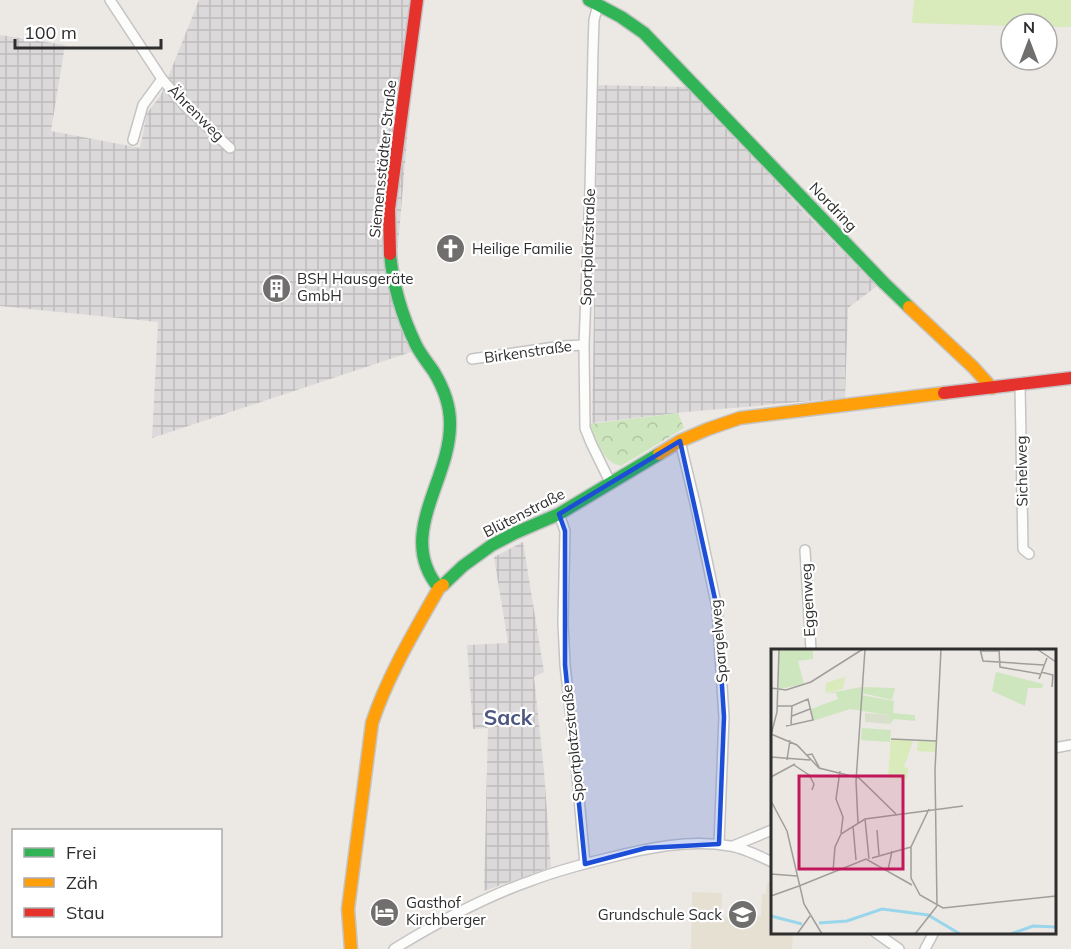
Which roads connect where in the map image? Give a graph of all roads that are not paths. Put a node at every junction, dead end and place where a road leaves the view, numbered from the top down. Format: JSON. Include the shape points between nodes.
{"nodes":[{"id":1,"x":110,"y":0,"type":"edge"},
{"id":2,"x":417,"y":0,"type":"edge"},
{"id":3,"x":595,"y":2,"type":"edge"},
{"id":4,"x":162,"y":79,"type":"junction"},
{"id":5,"x":134,"y":140,"type":"dead end"},
{"id":6,"x":230,"y":148,"type":"dead end"},
{"id":7,"x":584,"y":345,"type":"junction"},
{"id":8,"x":472,"y":359,"type":"dead end"},
{"id":9,"x":1071,"y":378,"type":"edge"},
{"id":10,"x":1020,"y":385,"type":"junction"},
{"id":11,"x":992,"y":388,"type":"junction"},
{"id":12,"x":680,"y":441,"type":"junction"},
{"id":13,"x":611,"y":484,"type":"junction"},
{"id":14,"x":559,"y":514,"type":"junction"},
{"id":15,"x":805,"y":550,"type":"dead end"},
{"id":16,"x":1029,"y":554,"type":"dead end"},
{"id":17,"x":439,"y":588,"type":"junction"},
{"id":18,"x":811,"y":649,"type":"edge"},
{"id":19,"x":1071,"y":744,"type":"edge"},
{"id":20,"x":1056,"y":748,"type":"edge"},
{"id":21,"x":771,"y":830,"type":"edge"},
{"id":22,"x":719,"y":844,"type":"junction"},
{"id":23,"x":733,"y":846,"type":"junction"},
{"id":24,"x":771,"y":862,"type":"edge"},
{"id":25,"x":585,"y":864,"type":"junction"},
{"id":26,"x":876,"y":934,"type":"edge"},
{"id":27,"x":933,"y":934,"type":"edge"},
{"id":28,"x":351,"y":949,"type":"edge"},
{"id":29,"x":394,"y":949,"type":"edge"},
{"id":30,"x":899,"y":949,"type":"edge"},
{"id":31,"x":925,"y":949,"type":"edge"}],
"edges":[{"from":1,"to":4,"type":"street","name":"Ährenweg"},
{"from":2,"to":17,"type":"street","name":"Siemensstädter Straße","via":[[388,235],[394,286],[403,315],[419,351],[443,389],[450,414],[449,444],[429,501],[421,544],[427,573]]},
{"from":3,"to":7,"type":"street","name":"Sportplatzstraße"},
{"from":3,"to":11,"type":"street","name":"Nordring","via":[[644,33],[884,283]]},
{"from":4,"to":5,"type":"street","name":"Ährenweg","via":[[143,105]]},
{"from":4,"to":6,"type":"street","name":"Ährenweg"},
{"from":7,"to":8,"type":"street","name":"Birkenstraße"},
{"from":7,"to":13,"type":"street","name":"Sportplatzstraße","via":[[585,428]]},
{"from":9,"to":10,"type":"street"},
{"from":10,"to":11,"type":"street"},
{"from":10,"to":16,"type":"street","name":"Sichelweg","via":[[1023,549]]},
{"from":11,"to":12,"type":"street","name":"Blütenstraße","via":[[740,418]]},
{"from":12,"to":13,"type":"street","name":"Blütenstraße"},
{"from":12,"to":22,"type":"street","name":"Spargelweg","via":[[717,608],[724,717]]},
{"from":13,"to":14,"type":"street","name":"Blütenstraße"},
{"from":14,"to":17,"type":"street","name":"Blütenstraße","via":[[492,545]]},
{"from":14,"to":25,"type":"street","name":"Sportplatzstraße","via":[[565,531],[565,665]]},
{"from":15,"to":18,"type":"street","name":"Eggenweg"},
{"from":17,"to":28,"type":"street","name":"Blütenstraße","via":[[381,697],[372,723],[348,909]]},
{"from":19,"to":20,"type":"street"},
{"from":21,"to":23,"type":"street"},
{"from":22,"to":23,"type":"street"},
{"from":22,"to":25,"type":"street","via":[[646,848]]},
{"from":23,"to":24,"type":"street"},
{"from":25,"to":29,"type":"street","via":[[533,879],[480,902]]},
{"from":26,"to":30,"type":"street"},
{"from":27,"to":31,"type":"street"}]}
